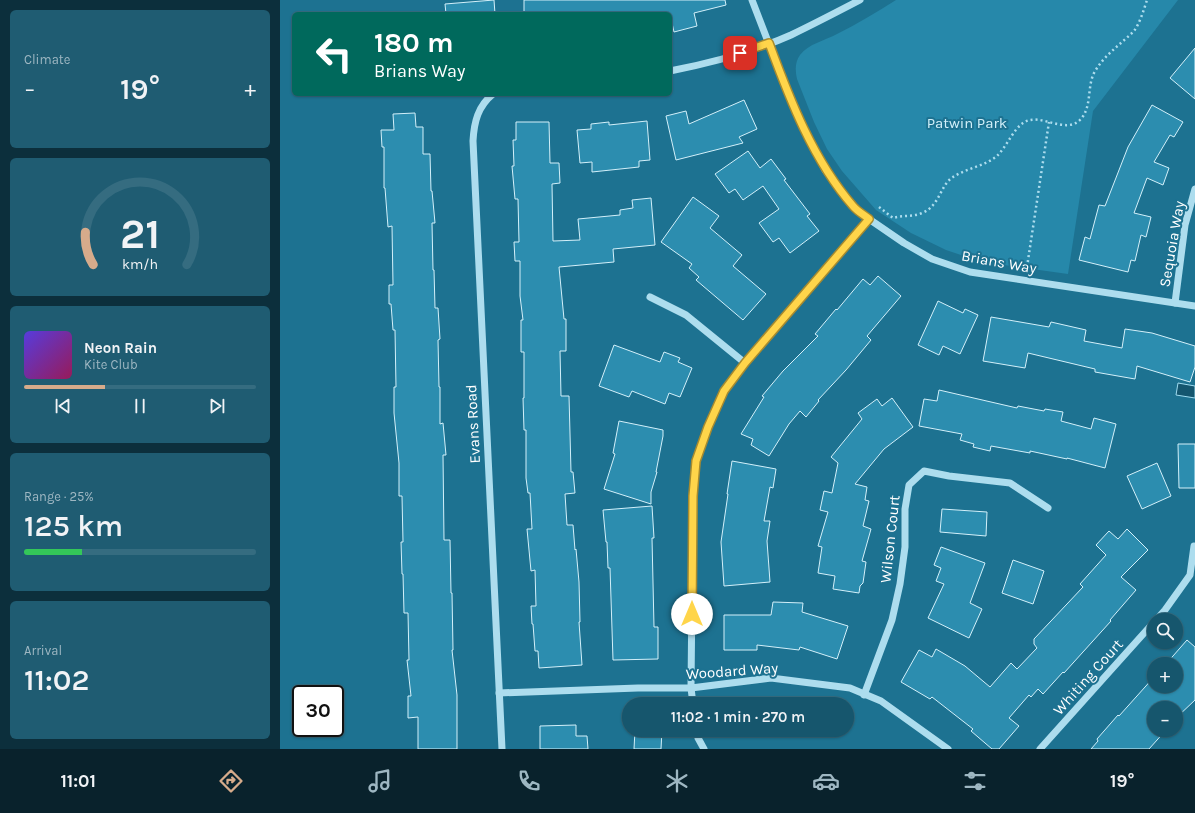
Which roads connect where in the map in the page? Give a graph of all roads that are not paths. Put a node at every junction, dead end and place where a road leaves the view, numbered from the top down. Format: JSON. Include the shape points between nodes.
{"nodes":[{"id":1,"x":752,"y":0,"type":"edge"},
{"id":2,"x":860,"y":0,"type":"edge"},
{"id":3,"x":769,"y":43,"type":"junction"},
{"id":4,"x":672,"y":71,"type":"edge"},
{"id":5,"x":491,"y":96,"type":"edge"},
{"id":6,"x":1195,"y":189,"type":"edge"},
{"id":7,"x":869,"y":219,"type":"junction"},
{"id":8,"x":650,"y":297,"type":"dead end"},
{"id":9,"x":1175,"y":303,"type":"junction"},
{"id":10,"x":1195,"y":306,"type":"edge"},
{"id":11,"x":745,"y":363,"type":"junction"},
{"id":12,"x":1048,"y":508,"type":"dead end"},
{"id":13,"x":1194,"y":546,"type":"dead end"},
{"id":14,"x":1162,"y":613,"type":"edge"},
{"id":15,"x":1147,"y":630,"type":"edge"},
{"id":16,"x":692,"y":688,"type":"junction"},
{"id":17,"x":499,"y":693,"type":"junction"},
{"id":18,"x":864,"y":695,"type":"junction"},
{"id":19,"x":693,"y":697,"type":"edge"},
{"id":20,"x":698,"y":737,"type":"edge"},
{"id":21,"x":502,"y":749,"type":"edge"},
{"id":22,"x":704,"y":749,"type":"edge"},
{"id":23,"x":948,"y":749,"type":"edge"},
{"id":24,"x":1040,"y":749,"type":"edge"}],
"edges":[{"from":1,"to":3,"type":"street","name":"Brians Way"},
{"from":2,"to":3,"type":"street"},
{"from":3,"to":4,"type":"street","via":[[704,64]]},
{"from":3,"to":7,"type":"street","name":"Brians Way","via":[[804,128],[826,170],[854,207]]},
{"from":5,"to":17,"type":"street","name":"Evans Road","via":[[478,114],[473,141]]},
{"from":6,"to":9,"type":"street","name":"Sequoia Way","via":[[1185,225]]},
{"from":7,"to":9,"type":"street","name":"Brians Way","via":[[932,259],[970,272]]},
{"from":7,"to":11,"type":"street"},
{"from":8,"to":11,"type":"street","via":[[686,315]]},
{"from":9,"to":10,"type":"street","name":"Brians Way"},
{"from":11,"to":16,"type":"street","via":[[724,391],[696,461],[693,496]]},
{"from":12,"to":18,"type":"street","name":"Wilson Court","via":[[1010,483],[924,471],[909,485],[900,584],[892,620]]},
{"from":13,"to":14,"type":"street","via":[[1190,575]]},
{"from":15,"to":24,"type":"street","name":"Whiting Court"},
{"from":16,"to":17,"type":"street","name":"Woodard Way"},
{"from":16,"to":18,"type":"street","name":"Woodard Way","via":[[771,678],[850,688]]},
{"from":16,"to":19,"type":"street"},
{"from":17,"to":21,"type":"street","name":"Evans Road"},
{"from":18,"to":23,"type":"street","name":"Woodard Way","via":[[881,701]]},
{"from":20,"to":22,"type":"street"}]}
